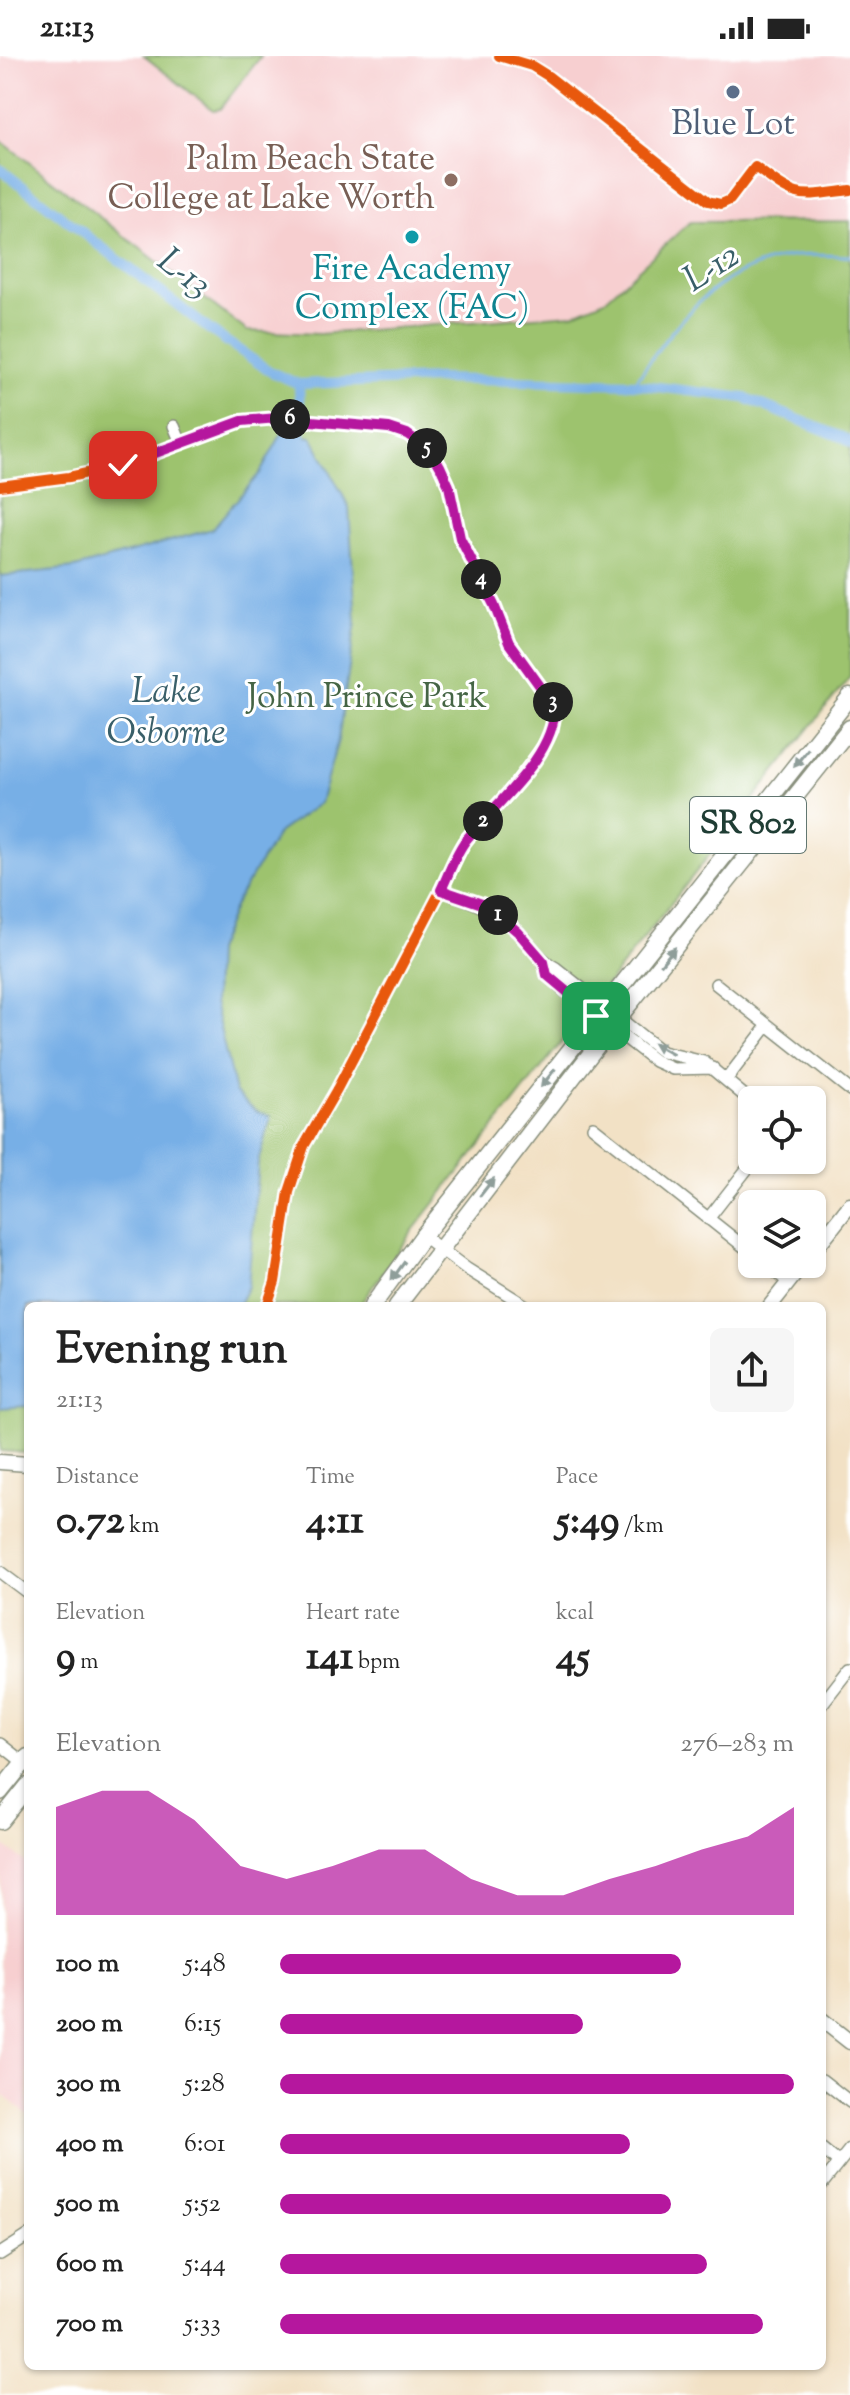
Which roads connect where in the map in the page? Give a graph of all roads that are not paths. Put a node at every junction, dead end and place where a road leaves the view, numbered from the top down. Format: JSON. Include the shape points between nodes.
{"nodes":[{"id":1,"x":499,"y":56,"type":"edge"},
{"id":2,"x":850,"y":190,"type":"edge"},
{"id":3,"x":174,"y":426,"type":"dead end"},
{"id":4,"x":181,"y":443,"type":"junction"},
{"id":5,"x":0,"y":486,"type":"edge"},
{"id":6,"x":850,"y":697,"type":"edge"},
{"id":7,"x":850,"y":728,"type":"edge"},
{"id":8,"x":441,"y":890,"type":"junction"},
{"id":9,"x":716,"y":984,"type":"dead end"},
{"id":10,"x":601,"y":1011,"type":"junction"},
{"id":11,"x":615,"y":1022,"type":"junction"},
{"id":12,"x":768,"y":1025,"type":"junction"},
{"id":13,"x":726,"y":1080,"type":"junction"},
{"id":14,"x":738,"y":1090,"type":"edge"},
{"id":15,"x":850,"y":1090,"type":"edge"},
{"id":16,"x":593,"y":1127,"type":"dead end"},
{"id":17,"x":743,"y":1174,"type":"edge"},
{"id":18,"x":850,"y":1205,"type":"edge"},
{"id":19,"x":708,"y":1219,"type":"junction"},
{"id":20,"x":826,"y":1235,"type":"edge"},
{"id":21,"x":423,"y":1236,"type":"junction"},
{"id":22,"x":738,"y":1242,"type":"edge"},
{"id":23,"x":439,"y":1248,"type":"junction"},
{"id":24,"x":784,"y":1278,"type":"edge"},
{"id":25,"x":792,"y":1278,"type":"edge"},
{"id":26,"x":789,"y":1282,"type":"junction"},
{"id":27,"x":268,"y":1302,"type":"edge"},
{"id":28,"x":375,"y":1302,"type":"edge"},
{"id":29,"x":400,"y":1302,"type":"edge"},
{"id":30,"x":520,"y":1302,"type":"edge"},
{"id":31,"x":773,"y":1302,"type":"edge"},
{"id":32,"x":0,"y":1462,"type":"edge"},
{"id":33,"x":24,"y":1464,"type":"edge"},
{"id":34,"x":0,"y":1572,"type":"edge"},
{"id":35,"x":24,"y":1590,"type":"edge"},
{"id":36,"x":850,"y":1668,"type":"edge"},
{"id":37,"x":826,"y":1699,"type":"edge"},
{"id":38,"x":0,"y":1744,"type":"edge"},
{"id":39,"x":24,"y":1761,"type":"edge"},
{"id":40,"x":24,"y":1764,"type":"edge"},
{"id":41,"x":24,"y":1791,"type":"edge"},
{"id":42,"x":0,"y":1792,"type":"edge"},
{"id":43,"x":0,"y":1821,"type":"edge"},
{"id":44,"x":826,"y":2023,"type":"edge"},
{"id":45,"x":850,"y":2042,"type":"edge"},
{"id":46,"x":826,"y":2083,"type":"edge"},
{"id":47,"x":850,"y":2102,"type":"edge"},
{"id":48,"x":850,"y":2149,"type":"edge"},
{"id":49,"x":826,"y":2152,"type":"edge"},
{"id":50,"x":839,"y":2163,"type":"junction"},
{"id":51,"x":826,"y":2179,"type":"edge"},
{"id":52,"x":24,"y":2239,"type":"edge"},
{"id":53,"x":0,"y":2254,"type":"edge"}],
"edges":[{"from":1,"to":2,"type":"street","via":[[548,76],[708,201],[730,200],[755,167],[790,193]]},
{"from":3,"to":4,"type":"street"},
{"from":4,"to":5,"type":"street","via":[[123,465]]},
{"from":4,"to":8,"type":"street","via":[[242,421],[278,418],[389,428],[431,451],[449,486],[460,538],[509,643],[555,707],[544,746],[464,842]]},
{"from":6,"to":10,"type":"main road","number":"SR 802","one_way":true},
{"from":11,"to":7,"type":"main road","number":"SR 802","one_way":true},
{"from":8,"to":10,"type":"street","via":[[496,913],[544,962],[547,975]]},
{"from":8,"to":27,"type":"street","via":[[304,1146],[289,1192]]},
{"from":9,"to":12,"type":"street"},
{"from":10,"to":11,"type":"street"},
{"from":10,"to":21,"type":"main road","number":"SR 802","one_way":true},
{"from":11,"to":13,"type":"street","via":[[662,1052],[694,1059]]},
{"from":23,"to":11,"type":"main road","number":"SR 802","one_way":true},
{"from":12,"to":13,"type":"street"},
{"from":12,"to":15,"type":"street"},
{"from":13,"to":14,"type":"street"},
{"from":16,"to":19,"type":"street"},
{"from":17,"to":19,"type":"street"},
{"from":18,"to":20,"type":"street"},
{"from":19,"to":22,"type":"street"},
{"from":21,"to":23,"type":"street"},
{"from":21,"to":28,"type":"main road","number":"SR 802","one_way":true},
{"from":23,"to":29,"type":"main road","number":"SR 802"},
{"from":23,"to":30,"type":"street"},
{"from":24,"to":26,"type":"street"},
{"from":25,"to":26,"type":"street"},
{"from":26,"to":31,"type":"street"},
{"from":32,"to":33,"type":"street"},
{"from":34,"to":35,"type":"street"},
{"from":36,"to":37,"type":"street"},
{"from":38,"to":39,"type":"street"},
{"from":40,"to":42,"type":"main road"},
{"from":41,"to":43,"type":"main road"},
{"from":44,"to":45,"type":"street"},
{"from":46,"to":47,"type":"street"},
{"from":48,"to":50,"type":"street"},
{"from":49,"to":50,"type":"street"},
{"from":50,"to":51,"type":"street"},
{"from":52,"to":53,"type":"street"}]}
